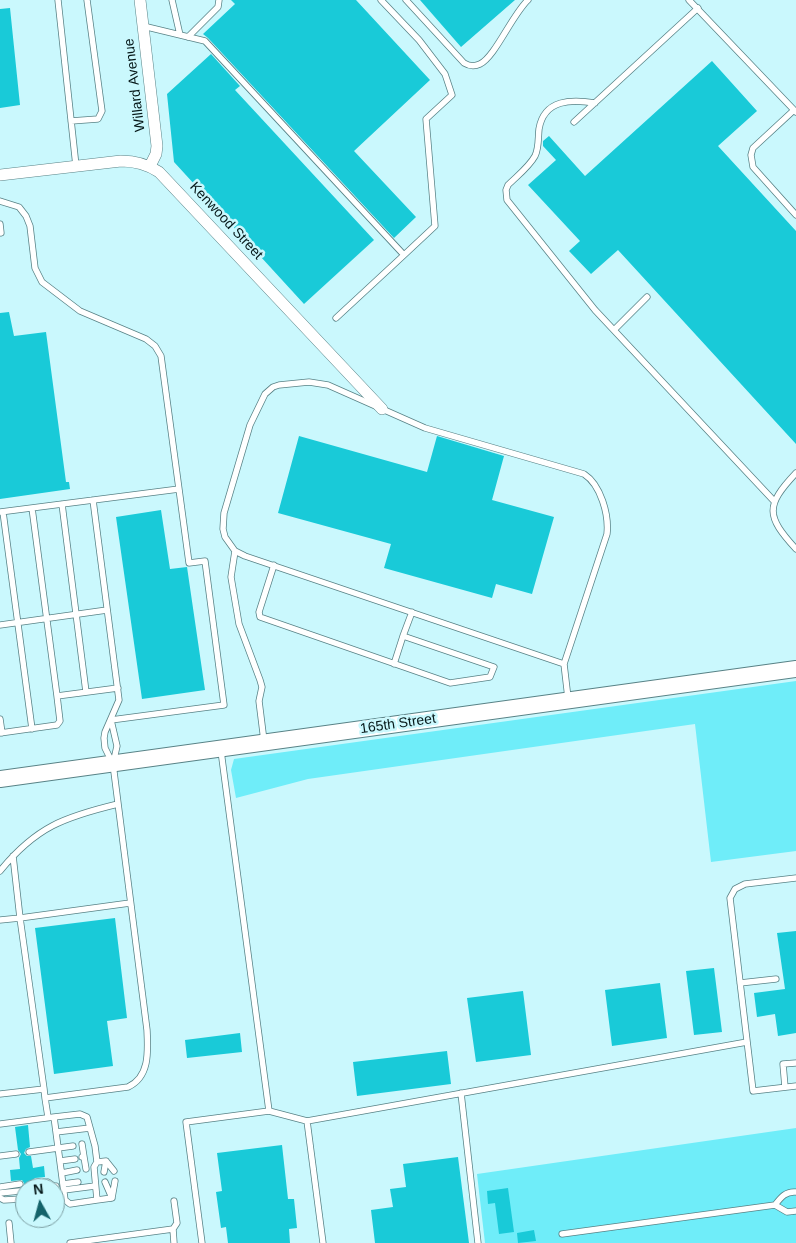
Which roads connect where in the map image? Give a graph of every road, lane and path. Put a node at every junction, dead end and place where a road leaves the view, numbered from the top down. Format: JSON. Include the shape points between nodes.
{"nodes":[{"id":1,"x":58,"y":0,"type":"edge"},
{"id":2,"x":87,"y":0,"type":"edge"},
{"id":3,"x":140,"y":0,"type":"edge"},
{"id":4,"x":172,"y":0,"type":"edge"},
{"id":5,"x":219,"y":0,"type":"edge"},
{"id":6,"x":381,"y":0,"type":"edge"},
{"id":7,"x":406,"y":0,"type":"edge"},
{"id":8,"x":528,"y":0,"type":"edge"},
{"id":9,"x":689,"y":0,"type":"edge"},
{"id":10,"x":698,"y":8,"type":"junction"},
{"id":11,"x":143,"y":26,"type":"junction"},
{"id":12,"x":180,"y":35,"type":"junction"},
{"id":13,"x":188,"y":36,"type":"junction"},
{"id":14,"x":595,"y":103,"type":"junction"},
{"id":15,"x":795,"y":111,"type":"edge"},
{"id":16,"x":71,"y":121,"type":"junction"},
{"id":17,"x":574,"y":122,"type":"dead end"},
{"id":18,"x":76,"y":166,"type":"junction"},
{"id":19,"x":150,"y":166,"type":"junction"},
{"id":20,"x":0,"y":175,"type":"edge"},
{"id":21,"x":0,"y":201,"type":"edge"},
{"id":22,"x":796,"y":215,"type":"edge"},
{"id":23,"x":0,"y":224,"type":"edge"},
{"id":24,"x":1,"y":233,"type":"edge"},
{"id":25,"x":404,"y":255,"type":"junction"},
{"id":26,"x":647,"y":297,"type":"dead end"},
{"id":27,"x":336,"y":318,"type":"dead end"},
{"id":28,"x":614,"y":330,"type":"junction"},
{"id":29,"x":382,"y":409,"type":"junction"},
{"id":30,"x":796,"y":473,"type":"edge"},
{"id":31,"x":179,"y":489,"type":"junction"},
{"id":32,"x":93,"y":500,"type":"junction"},
{"id":33,"x":774,"y":501,"type":"junction"},
{"id":34,"x":62,"y":504,"type":"junction"},
{"id":35,"x":32,"y":508,"type":"junction"},
{"id":36,"x":2,"y":512,"type":"edge"},
{"id":37,"x":796,"y":549,"type":"edge"},
{"id":38,"x":235,"y":551,"type":"junction"},
{"id":39,"x":274,"y":565,"type":"junction"},
{"id":40,"x":107,"y":610,"type":"junction"},
{"id":41,"x":412,"y":612,"type":"junction"},
{"id":42,"x":76,"y":614,"type":"junction"},
{"id":43,"x":47,"y":618,"type":"junction"},
{"id":44,"x":18,"y":623,"type":"junction"},
{"id":45,"x":0,"y":625,"type":"edge"},
{"id":46,"x":403,"y":636,"type":"junction"},
{"id":47,"x":394,"y":664,"type":"junction"},
{"id":48,"x":564,"y":664,"type":"junction"},
{"id":49,"x":796,"y":669,"type":"edge"},
{"id":50,"x":118,"y":688,"type":"junction"},
{"id":51,"x":86,"y":692,"type":"junction"},
{"id":52,"x":57,"y":696,"type":"junction"},
{"id":53,"x":568,"y":700,"type":"junction"},
{"id":54,"x":0,"y":719,"type":"edge"},
{"id":55,"x":111,"y":720,"type":"junction"},
{"id":56,"x":32,"y":729,"type":"junction"},
{"id":57,"x":1,"y":733,"type":"edge"},
{"id":58,"x":264,"y":743,"type":"junction"},
{"id":59,"x":221,"y":749,"type":"junction"},
{"id":60,"x":113,"y":764,"type":"junction"},
{"id":61,"x":0,"y":779,"type":"edge"},
{"id":62,"x":118,"y":804,"type":"junction"},
{"id":63,"x":13,"y":856,"type":"junction"},
{"id":64,"x":0,"y":871,"type":"edge"},
{"id":65,"x":796,"y":878,"type":"edge"},
{"id":66,"x":130,"y":903,"type":"junction"},
{"id":67,"x":20,"y":918,"type":"junction"},
{"id":68,"x":0,"y":920,"type":"edge"},
{"id":69,"x":776,"y":980,"type":"dead end"},
{"id":70,"x":740,"y":983,"type":"junction"},
{"id":71,"x":747,"y":1042,"type":"junction"},
{"id":72,"x":796,"y":1062,"type":"edge"},
{"id":73,"x":796,"y":1086,"type":"edge"},
{"id":74,"x":785,"y":1087,"type":"junction"},
{"id":75,"x":44,"y":1089,"type":"junction"},
{"id":76,"x":461,"y":1093,"type":"junction"},
{"id":77,"x":0,"y":1094,"type":"edge"},
{"id":78,"x":45,"y":1098,"type":"junction"},
{"id":79,"x":269,"y":1111,"type":"junction"},
{"id":80,"x":51,"y":1117,"type":"junction"},
{"id":81,"x":307,"y":1121,"type":"junction"},
{"id":82,"x":0,"y":1124,"type":"edge"},
{"id":83,"x":90,"y":1128,"type":"junction"},
{"id":84,"x":56,"y":1132,"type":"junction"},
{"id":85,"x":94,"y":1142,"type":"junction"},
{"id":86,"x":73,"y":1146,"type":"dead end"},
{"id":87,"x":58,"y":1147,"type":"junction"},
{"id":88,"x":29,"y":1152,"type":"dead end"},
{"id":89,"x":16,"y":1154,"type":"dead end"},
{"id":90,"x":0,"y":1156,"type":"edge"},
{"id":91,"x":75,"y":1159,"type":"dead end"},
{"id":92,"x":60,"y":1160,"type":"junction"},
{"id":93,"x":106,"y":1161,"type":"junction"},
{"id":94,"x":96,"y":1165,"type":"junction"},
{"id":95,"x":77,"y":1170,"type":"dead end"},
{"id":96,"x":114,"y":1171,"type":"dead end"},
{"id":97,"x":104,"y":1172,"type":"dead end"},
{"id":98,"x":62,"y":1173,"type":"junction"},
{"id":99,"x":62,"y":1178,"type":"edge"},
{"id":100,"x":86,"y":1181,"type":"dead end"},
{"id":101,"x":116,"y":1181,"type":"dead end"},
{"id":102,"x":78,"y":1182,"type":"dead end"},
{"id":103,"x":105,"y":1182,"type":"dead end"},
{"id":104,"x":95,"y":1183,"type":"junction"},
{"id":105,"x":65,"y":1185,"type":"edge"},
{"id":106,"x":65,"y":1186,"type":"edge"},
{"id":107,"x":0,"y":1187,"type":"edge"},
{"id":108,"x":796,"y":1192,"type":"edge"},
{"id":109,"x":0,"y":1193,"type":"edge"},
{"id":110,"x":0,"y":1198,"type":"edge"},
{"id":111,"x":112,"y":1198,"type":"junction"},
{"id":112,"x":15,"y":1199,"type":"edge"},
{"id":113,"x":65,"y":1200,"type":"edge"},
{"id":114,"x":97,"y":1200,"type":"junction"},
{"id":115,"x":174,"y":1201,"type":"dead end"},
{"id":116,"x":775,"y":1205,"type":"junction"},
{"id":117,"x":796,"y":1211,"type":"edge"},
{"id":118,"x":9,"y":1223,"type":"dead end"},
{"id":119,"x":173,"y":1229,"type":"junction"},
{"id":120,"x":562,"y":1234,"type":"dead end"},
{"id":121,"x":11,"y":1243,"type":"edge"},
{"id":122,"x":70,"y":1243,"type":"edge"},
{"id":123,"x":174,"y":1243,"type":"edge"},
{"id":124,"x":202,"y":1243,"type":"edge"},
{"id":125,"x":322,"y":1243,"type":"edge"},
{"id":126,"x":478,"y":1243,"type":"edge"}],
"edges":[{"from":1,"to":16,"type":"lane"},
{"from":2,"to":16,"type":"lane","via":[[102,111],[98,119]]},
{"from":3,"to":11,"type":"street","name":"Willard Avenue"},
{"from":4,"to":12,"type":"lane"},
{"from":5,"to":13,"type":"lane","via":[[218,8]]},
{"from":6,"to":25,"type":"lane","via":[[419,40],[445,74],[452,96],[426,119],[435,226]]},
{"from":7,"to":8,"type":"lane","via":[[470,66],[486,60],[515,14]]},
{"from":9,"to":10,"type":"lane"},
{"from":10,"to":14,"type":"lane"},
{"from":10,"to":15,"type":"lane"},
{"from":11,"to":12,"type":"lane"},
{"from":11,"to":19,"type":"street","name":"Willard Avenue","via":[[157,146]]},
{"from":12,"to":13,"type":"lane"},
{"from":13,"to":25,"type":"lane","via":[[205,40]]},
{"from":14,"to":17,"type":"lane"},
{"from":14,"to":28,"type":"lane","via":[[568,101],[549,110],[541,122],[536,154],[508,185],[506,196]]},
{"from":15,"to":22,"type":"lane","via":[[753,148],[751,155],[753,167]]},
{"from":16,"to":18,"type":"lane"},
{"from":18,"to":19,"type":"street","name":"Kenwood Street","via":[[120,161]]},
{"from":18,"to":20,"type":"street","name":"Kenwood Street"},
{"from":19,"to":29,"type":"street","name":"Kenwood Street","via":[[160,172]]},
{"from":21,"to":31,"type":"lane","via":[[18,207],[26,216],[34,268],[42,282],[80,311],[146,339],[159,350]]},
{"from":23,"to":24,"type":"lane"},
{"from":25,"to":27,"type":"lane"},
{"from":26,"to":28,"type":"lane"},
{"from":28,"to":33,"type":"lane"},
{"from":29,"to":38,"type":"lane","via":[[317,382],[279,385],[269,390],[250,425],[224,513],[222,529]]},
{"from":29,"to":48,"type":"lane","via":[[425,428],[584,474],[593,482],[607,515],[607,534]]},
{"from":30,"to":33,"type":"lane"},
{"from":31,"to":32,"type":"lane"},
{"from":31,"to":55,"type":"lane","via":[[189,563],[205,561],[224,704]]},
{"from":32,"to":34,"type":"lane"},
{"from":32,"to":40,"type":"lane"},
{"from":33,"to":37,"type":"lane","via":[[777,526]]},
{"from":34,"to":35,"type":"lane"},
{"from":34,"to":42,"type":"lane"},
{"from":35,"to":36,"type":"lane"},
{"from":35,"to":43,"type":"lane"},
{"from":36,"to":44,"type":"lane"},
{"from":38,"to":39,"type":"lane"},
{"from":38,"to":58,"type":"lane","via":[[231,577],[239,624],[262,687],[259,701]]},
{"from":39,"to":41,"type":"lane"},
{"from":39,"to":47,"type":"lane","via":[[260,618]]},
{"from":40,"to":42,"type":"lane"},
{"from":40,"to":50,"type":"lane"},
{"from":41,"to":46,"type":"lane"},
{"from":41,"to":48,"type":"lane"},
{"from":42,"to":43,"type":"lane"},
{"from":42,"to":51,"type":"lane"},
{"from":43,"to":44,"type":"lane"},
{"from":43,"to":52,"type":"lane"},
{"from":44,"to":45,"type":"lane"},
{"from":44,"to":56,"type":"lane"},
{"from":46,"to":47,"type":"lane"},
{"from":46,"to":47,"type":"lane","via":[[494,666],[490,677],[450,683]]},
{"from":48,"to":53,"type":"lane"},
{"from":49,"to":53,"type":"main road","name":"165th Street"},
{"from":50,"to":51,"type":"lane"},
{"from":50,"to":55,"type":"lane","via":[[119,700]]},
{"from":51,"to":52,"type":"lane"},
{"from":52,"to":56,"type":"lane","via":[[60,721],[57,725]]},
{"from":53,"to":58,"type":"main road","name":"165th Street"},
{"from":54,"to":57,"type":"lane"},
{"from":55,"to":60,"type":"lane","via":[[117,746]]},
{"from":55,"to":60,"type":"lane","via":[[104,738]]},
{"from":56,"to":57,"type":"lane"},
{"from":58,"to":59,"type":"main road","name":"165th Street"},
{"from":59,"to":60,"type":"main road","name":"165th Street"},
{"from":59,"to":79,"type":"lane"},
{"from":60,"to":61,"type":"main road","name":"165th Street"},
{"from":60,"to":62,"type":"lane"},
{"from":62,"to":63,"type":"lane","via":[[57,822],[32,838]]},
{"from":62,"to":66,"type":"lane"},
{"from":63,"to":64,"type":"lane"},
{"from":63,"to":67,"type":"lane"},
{"from":65,"to":70,"type":"lane","via":[[735,888],[730,898]]},
{"from":66,"to":67,"type":"lane"},
{"from":66,"to":78,"type":"lane","via":[[147,1030],[147,1063],[136,1084],[128,1087]]},
{"from":67,"to":68,"type":"lane"},
{"from":67,"to":75,"type":"lane"},
{"from":69,"to":70,"type":"lane"},
{"from":70,"to":71,"type":"lane"},
{"from":71,"to":74,"type":"lane","via":[[753,1091]]},
{"from":71,"to":76,"type":"lane"},
{"from":72,"to":74,"type":"lane","via":[[783,1064]]},
{"from":73,"to":74,"type":"lane"},
{"from":75,"to":77,"type":"lane"},
{"from":75,"to":78,"type":"lane"},
{"from":76,"to":81,"type":"lane"},
{"from":76,"to":126,"type":"lane"},
{"from":78,"to":80,"type":"lane"},
{"from":79,"to":81,"type":"lane"},
{"from":79,"to":124,"type":"lane","via":[[186,1122]]},
{"from":80,"to":82,"type":"lane"},
{"from":80,"to":83,"type":"lane","via":[[80,1114],[87,1117]]},
{"from":80,"to":84,"type":"lane"},
{"from":81,"to":125,"type":"lane"},
{"from":83,"to":84,"type":"lane"},
{"from":83,"to":85,"type":"lane"},
{"from":84,"to":87,"type":"lane"},
{"from":85,"to":94,"type":"lane"},
{"from":85,"to":94,"type":"lane","via":[[81,1144],[85,1169]]},
{"from":86,"to":87,"type":"lane"},
{"from":87,"to":88,"type":"lane"},
{"from":87,"to":92,"type":"lane"},
{"from":89,"to":90,"type":"lane"},
{"from":91,"to":92,"type":"lane"},
{"from":92,"to":98,"type":"lane"},
{"from":93,"to":94,"type":"lane"},
{"from":93,"to":96,"type":"lane"},
{"from":93,"to":97,"type":"lane"},
{"from":94,"to":104,"type":"lane"},
{"from":95,"to":98,"type":"lane"},
{"from":98,"to":99,"type":"lane"},
{"from":100,"to":104,"type":"lane"},
{"from":101,"to":111,"type":"lane"},
{"from":102,"to":105,"type":"lane"},
{"from":103,"to":111,"type":"lane"},
{"from":104,"to":106,"type":"lane"},
{"from":104,"to":114,"type":"lane"},
{"from":107,"to":109,"type":"lane","via":[[20,1187]]},
{"from":108,"to":116,"type":"lane","via":[[784,1194]]},
{"from":110,"to":112,"type":"lane"},
{"from":111,"to":114,"type":"lane"},
{"from":113,"to":114,"type":"lane","via":[[70,1204]]},
{"from":115,"to":119,"type":"lane","via":[[177,1223]]},
{"from":116,"to":117,"type":"lane","via":[[787,1212]]},
{"from":116,"to":120,"type":"lane"},
{"from":118,"to":121,"type":"lane"},
{"from":119,"to":122,"type":"lane"},
{"from":119,"to":123,"type":"lane"}]}
